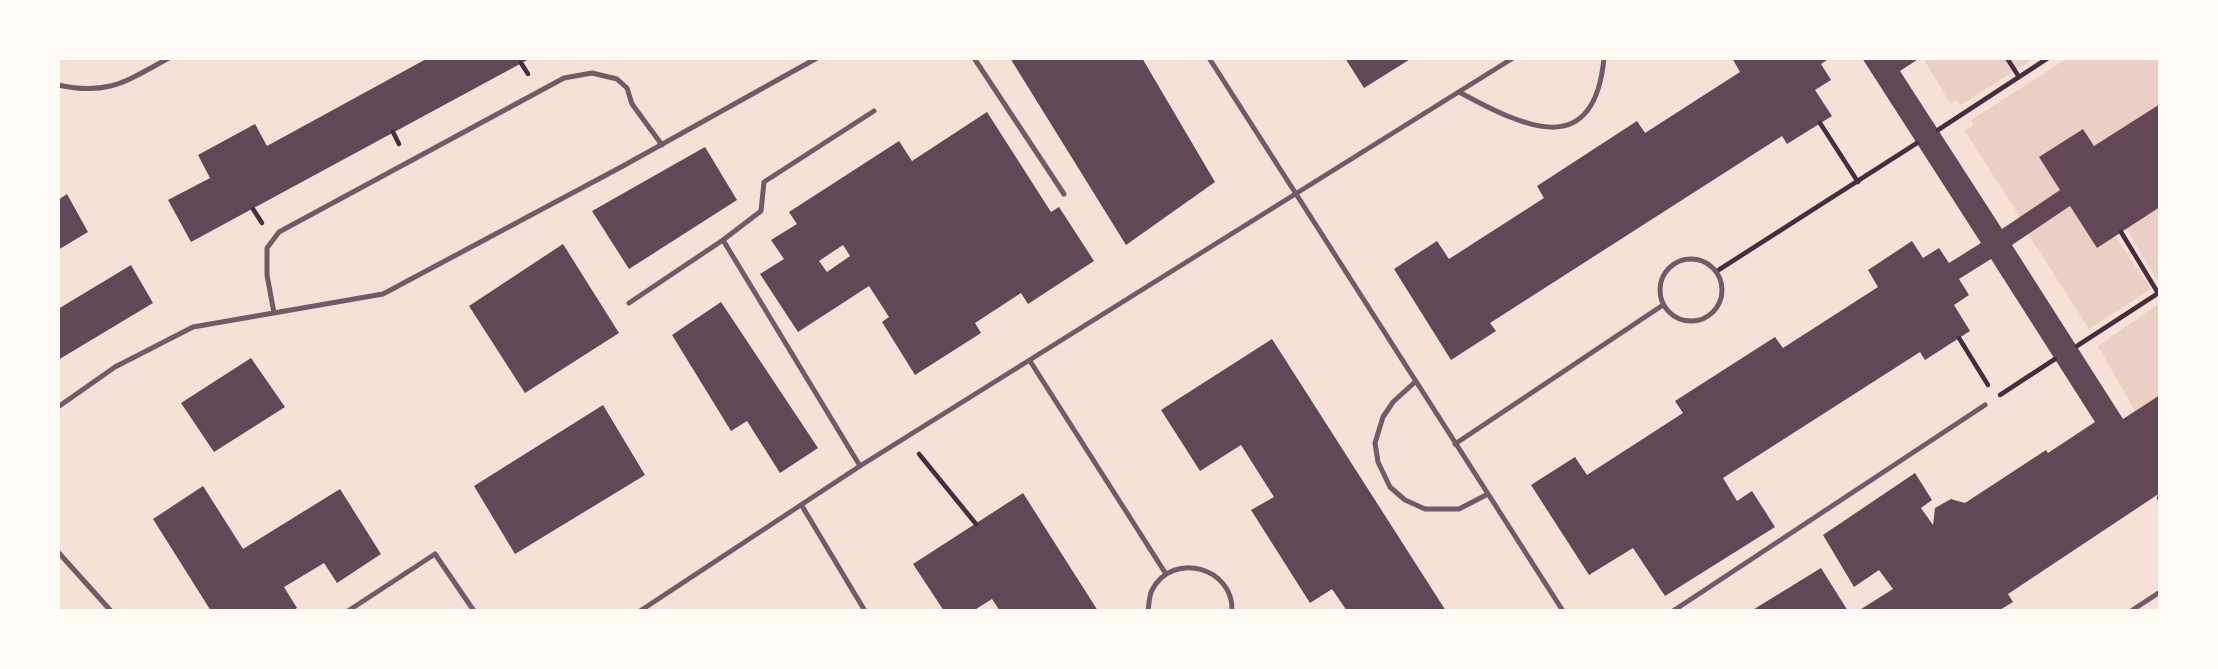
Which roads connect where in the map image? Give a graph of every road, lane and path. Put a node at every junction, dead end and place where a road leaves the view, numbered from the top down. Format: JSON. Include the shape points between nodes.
{"nodes":[{"id":1,"x":169,"y":58,"type":"edge"},
{"id":2,"x":817,"y":58,"type":"edge"},
{"id":3,"x":974,"y":58,"type":"edge"},
{"id":4,"x":1209,"y":58,"type":"edge"},
{"id":5,"x":1513,"y":58,"type":"edge"},
{"id":6,"x":1604,"y":58,"type":"edge"},
{"id":7,"x":2007,"y":58,"type":"edge"},
{"id":8,"x":2048,"y":58,"type":"edge"},
{"id":9,"x":2019,"y":77,"type":"junction"},
{"id":10,"x":58,"y":85,"type":"edge"},
{"id":11,"x":1459,"y":92,"type":"junction"},
{"id":12,"x":874,"y":111,"type":"dead end"},
{"id":13,"x":1820,"y":123,"type":"dead end"},
{"id":14,"x":1938,"y":130,"type":"dead end"},
{"id":15,"x":1917,"y":143,"type":"dead end"},
{"id":16,"x":662,"y":145,"type":"junction"},
{"id":17,"x":1858,"y":182,"type":"junction"},
{"id":18,"x":1065,"y":194,"type":"dead end"},
{"id":19,"x":1295,"y":194,"type":"junction"},
{"id":20,"x":2121,"y":232,"type":"dead end"},
{"id":21,"x":723,"y":240,"type":"junction"},
{"id":22,"x":1717,"y":271,"type":"junction"},
{"id":23,"x":2159,"y":293,"type":"edge"},
{"id":24,"x":629,"y":303,"type":"dead end"},
{"id":25,"x":1663,"y":305,"type":"junction"},
{"id":26,"x":274,"y":313,"type":"junction"},
{"id":27,"x":1959,"y":338,"type":"dead end"},
{"id":28,"x":2077,"y":346,"type":"dead end"},
{"id":29,"x":2055,"y":359,"type":"dead end"},
{"id":30,"x":1030,"y":361,"type":"junction"},
{"id":31,"x":1415,"y":382,"type":"junction"},
{"id":32,"x":1996,"y":398,"type":"junction"},
{"id":33,"x":1985,"y":405,"type":"joint"},
{"id":34,"x":58,"y":407,"type":"edge"},
{"id":35,"x":906,"y":438,"type":"junction"},
{"id":36,"x":1455,"y":444,"type":"junction"},
{"id":37,"x":860,"y":466,"type":"junction"},
{"id":38,"x":1488,"y":494,"type":"junction"},
{"id":39,"x":802,"y":506,"type":"junction"},
{"id":40,"x":976,"y":524,"type":"dead end"},
{"id":41,"x":58,"y":552,"type":"edge"},
{"id":42,"x":1166,"y":573,"type":"junction"},
{"id":43,"x":2160,"y":592,"type":"edge"},
{"id":44,"x":111,"y":611,"type":"edge"},
{"id":45,"x":348,"y":611,"type":"edge"},
{"id":46,"x":474,"y":611,"type":"edge"},
{"id":47,"x":640,"y":611,"type":"edge"},
{"id":48,"x":865,"y":611,"type":"edge"},
{"id":49,"x":1148,"y":611,"type":"edge"},
{"id":50,"x":1232,"y":611,"type":"edge"},
{"id":51,"x":1563,"y":611,"type":"edge"},
{"id":52,"x":1673,"y":611,"type":"edge"},
{"id":53,"x":2130,"y":611,"type":"edge"}],
"edges":[{"from":1,"to":10,"type":"lane","via":[[116,86],[84,90]]},
{"from":2,"to":16,"type":"lane"},
{"from":3,"to":18,"type":"lane"},
{"from":4,"to":19,"type":"lane"},
{"from":5,"to":11,"type":"lane"},
{"from":6,"to":11,"type":"lane","via":[[1601,84],[1590,109],[1574,122],[1556,128],[1500,114]]},
{"from":7,"to":9,"type":"path"},
{"from":8,"to":9,"type":"path"},
{"from":9,"to":14,"type":"path"},
{"from":11,"to":19,"type":"lane"},
{"from":12,"to":21,"type":"lane","via":[[764,182],[761,211]]},
{"from":13,"to":17,"type":"path"},
{"from":15,"to":17,"type":"path"},
{"from":16,"to":26,"type":"lane","via":[[383,294]]},
{"from":16,"to":26,"type":"lane","via":[[617,79],[592,73],[564,78],[279,232],[267,248]]},
{"from":17,"to":22,"type":"path"},
{"from":19,"to":30,"type":"lane"},
{"from":19,"to":31,"type":"lane"},
{"from":20,"to":23,"type":"path"},
{"from":21,"to":24,"type":"lane"},
{"from":21,"to":37,"type":"lane"},
{"from":22,"to":25,"type":"lane","via":[[1697,259],[1674,263],[1660,282]]},
{"from":22,"to":25,"type":"lane","via":[[1722,296],[1708,317],[1682,321]]},
{"from":23,"to":28,"type":"path"},
{"from":25,"to":36,"type":"lane"},
{"from":26,"to":34,"type":"lane","via":[[193,327],[115,367]]},
{"from":27,"to":32,"type":"path"},
{"from":29,"to":32,"type":"path"},
{"from":30,"to":35,"type":"lane"},
{"from":30,"to":42,"type":"lane"},
{"from":31,"to":36,"type":"lane"},
{"from":31,"to":38,"type":"lane","via":[[1392,402],[1375,443],[1390,487],[1425,509],[1459,509]]},
{"from":32,"to":33,"type":"path"},
{"from":33,"to":52,"type":"lane"},
{"from":35,"to":37,"type":"lane"},
{"from":35,"to":40,"type":"path"},
{"from":36,"to":38,"type":"lane"},
{"from":37,"to":39,"type":"lane"},
{"from":38,"to":51,"type":"lane"},
{"from":39,"to":47,"type":"lane"},
{"from":39,"to":48,"type":"lane"},
{"from":41,"to":44,"type":"lane"},
{"from":42,"to":49,"type":"lane","via":[[1152,590]]},
{"from":42,"to":50,"type":"lane","via":[[1188,566],[1210,571],[1226,586]]},
{"from":43,"to":53,"type":"lane"},
{"from":45,"to":46,"type":"lane","via":[[435,554]]}]}
